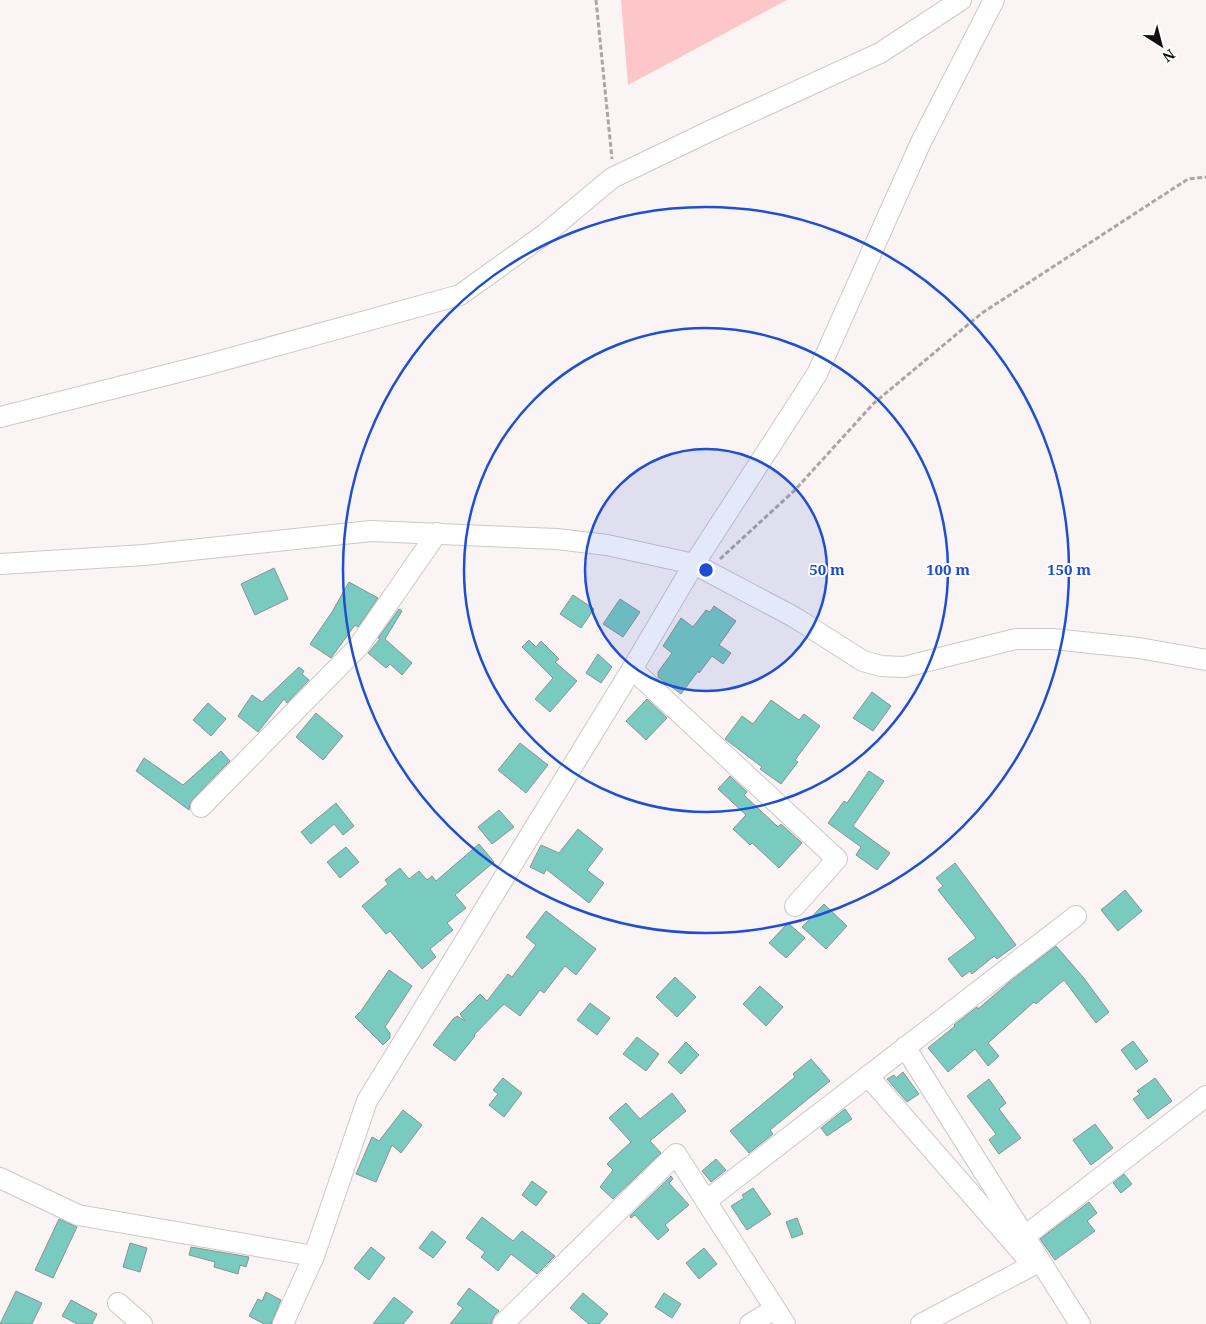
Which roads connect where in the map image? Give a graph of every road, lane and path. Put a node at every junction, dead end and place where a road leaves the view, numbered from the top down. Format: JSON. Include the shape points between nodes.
{"nodes":[{"id":1,"x":596,"y":0,"type":"edge"},
{"id":2,"x":961,"y":0,"type":"edge"},
{"id":3,"x":994,"y":0,"type":"edge"},
{"id":4,"x":1206,"y":177,"type":"edge"},
{"id":5,"x":612,"y":178,"type":"junction"},
{"id":6,"x":0,"y":417,"type":"edge"},
{"id":7,"x":438,"y":533,"type":"junction"},
{"id":8,"x":0,"y":564,"type":"edge"},
{"id":9,"x":694,"y":564,"type":"junction"},
{"id":10,"x":1206,"y":660,"type":"edge"},
{"id":11,"x":632,"y":669,"type":"junction"},
{"id":12,"x":201,"y":807,"type":"dead end"},
{"id":13,"x":795,"y":906,"type":"dead end"},
{"id":14,"x":1076,"y":916,"type":"dead end"},
{"id":15,"x":905,"y":1047,"type":"junction"},
{"id":16,"x":868,"y":1076,"type":"junction"},
{"id":17,"x":1206,"y":1096,"type":"edge"},
{"id":18,"x":0,"y":1178,"type":"edge"},
{"id":19,"x":706,"y":1201,"type":"junction"},
{"id":20,"x":1025,"y":1236,"type":"junction"},
{"id":21,"x":314,"y":1256,"type":"junction"},
{"id":22,"x":1033,"y":1265,"type":"junction"},
{"id":23,"x":118,"y":1303,"type":"dead end"},
{"id":24,"x":780,"y":1317,"type":"edge"},
{"id":25,"x":142,"y":1324,"type":"edge"},
{"id":26,"x":283,"y":1324,"type":"edge"},
{"id":27,"x":504,"y":1324,"type":"edge"},
{"id":28,"x":750,"y":1324,"type":"edge"},
{"id":29,"x":921,"y":1324,"type":"edge"},
{"id":30,"x":1066,"y":1324,"type":"edge"},
{"id":31,"x":1080,"y":1324,"type":"edge"}],
"edges":[{"from":1,"to":5,"type":"path","via":[[612,150]]},
{"from":2,"to":5,"type":"street","via":[[880,53]]},
{"from":3,"to":9,"type":"street","via":[[921,142],[817,374]]},
{"from":4,"to":9,"type":"path","via":[[1188,179],[982,313],[874,403],[794,490],[714,564]]},
{"from":5,"to":6,"type":"street","via":[[546,234],[460,295],[206,365]]},
{"from":7,"to":8,"type":"street","via":[[371,531],[144,555]]},
{"from":7,"to":9,"type":"street","via":[[608,545]]},
{"from":7,"to":12,"type":"street","via":[[358,646]]},
{"from":9,"to":10,"type":"street","via":[[794,617],[863,661],[881,666],[904,667],[1016,639],[1053,639],[1139,648]]},
{"from":9,"to":11,"type":"street"},
{"from":11,"to":13,"type":"street","via":[[837,859]]},
{"from":11,"to":21,"type":"street","via":[[367,1101]]},
{"from":14,"to":15,"type":"street"},
{"from":15,"to":16,"type":"street"},
{"from":15,"to":20,"type":"street"},
{"from":16,"to":19,"type":"street"},
{"from":16,"to":22,"type":"street"},
{"from":17,"to":20,"type":"street"},
{"from":18,"to":21,"type":"street","via":[[78,1215]]},
{"from":19,"to":24,"type":"street"},
{"from":19,"to":27,"type":"street","via":[[676,1154]]},
{"from":20,"to":31,"type":"street"},
{"from":21,"to":26,"type":"street"},
{"from":22,"to":29,"type":"street"},
{"from":22,"to":30,"type":"street"},
{"from":23,"to":25,"type":"street"},
{"from":24,"to":28,"type":"street"}]}
